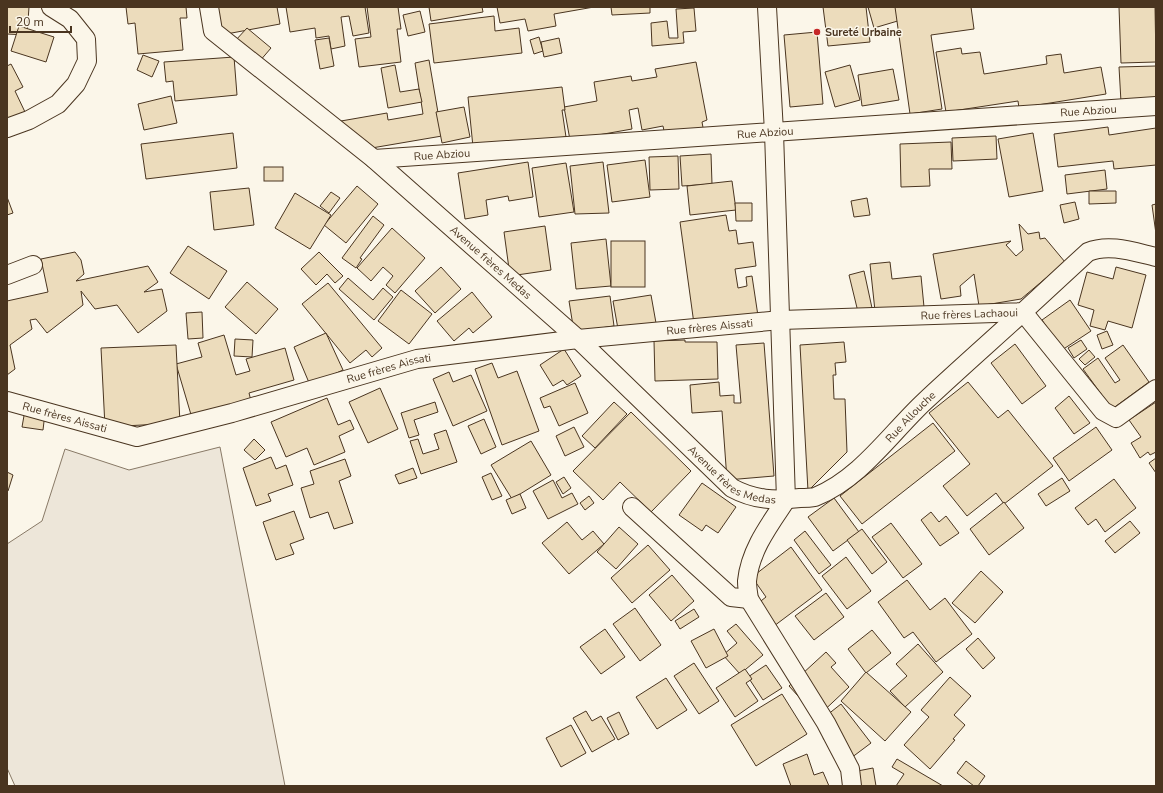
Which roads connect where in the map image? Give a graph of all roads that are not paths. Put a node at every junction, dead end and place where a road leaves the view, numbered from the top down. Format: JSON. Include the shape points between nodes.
{"nodes":[{"id":1,"x":51,"y":7,"type":"edge"},
{"id":2,"x":209,"y":7,"type":"edge"},
{"id":3,"x":767,"y":7,"type":"edge"},
{"id":4,"x":1156,"y":106,"type":"edge"},
{"id":5,"x":7,"y":128,"type":"edge"},
{"id":6,"x":774,"y":132,"type":"junction"},
{"id":7,"x":374,"y":159,"type":"junction"},
{"id":8,"x":1156,"y":257,"type":"edge"},
{"id":9,"x":33,"y":265,"type":"dead end"},
{"id":10,"x":7,"y":276,"type":"edge"},
{"id":11,"x":1023,"y":312,"type":"junction"},
{"id":12,"x":781,"y":320,"type":"junction"},
{"id":13,"x":578,"y":339,"type":"junction"},
{"id":14,"x":1156,"y":389,"type":"edge"},
{"id":15,"x":7,"y":401,"type":"edge"},
{"id":16,"x":786,"y":500,"type":"junction"},
{"id":17,"x":632,"y":507,"type":"dead end"},
{"id":18,"x":749,"y":599,"type":"junction"},
{"id":19,"x":852,"y":786,"type":"edge"}],
"edges":[{"from":1,"to":5,"type":"street","via":[[70,19],[86,39],[88,61],[76,84],[58,104],[29,120]]},
{"from":2,"to":7,"type":"street","name":"Avenue frères Medas","via":[[213,31]]},
{"from":3,"to":6,"type":"street"},
{"from":4,"to":6,"type":"street","name":"Rue Abziou"},
{"from":6,"to":7,"type":"street","name":"Rue Abziou"},
{"from":6,"to":12,"type":"street"},
{"from":7,"to":13,"type":"street","name":"Avenue frères Medas"},
{"from":8,"to":11,"type":"street","name":"Rue frères Lachaoui","via":[[1113,248],[1098,248],[1088,252]]},
{"from":9,"to":10,"type":"street"},
{"from":11,"to":12,"type":"street","name":"Rue frères Lachaoui"},
{"from":11,"to":14,"type":"street","via":[[1103,411],[1109,415],[1116,418]]},
{"from":11,"to":16,"type":"street","name":"Rue Allouche","via":[[923,403],[859,468],[813,497]]},
{"from":12,"to":13,"type":"street","name":"Rue frères Aissati"},
{"from":12,"to":16,"type":"street"},
{"from":13,"to":15,"type":"street","name":"Rue frères Aissati","via":[[417,359],[232,413],[137,437]]},
{"from":13,"to":16,"type":"street","name":"Avenue frères Medas","via":[[732,488],[757,498]]},
{"from":16,"to":18,"type":"street","via":[[762,537],[752,562],[747,581]]},
{"from":17,"to":18,"type":"street","via":[[731,597]]},
{"from":18,"to":19,"type":"street","via":[[826,724],[850,768]]}]}
